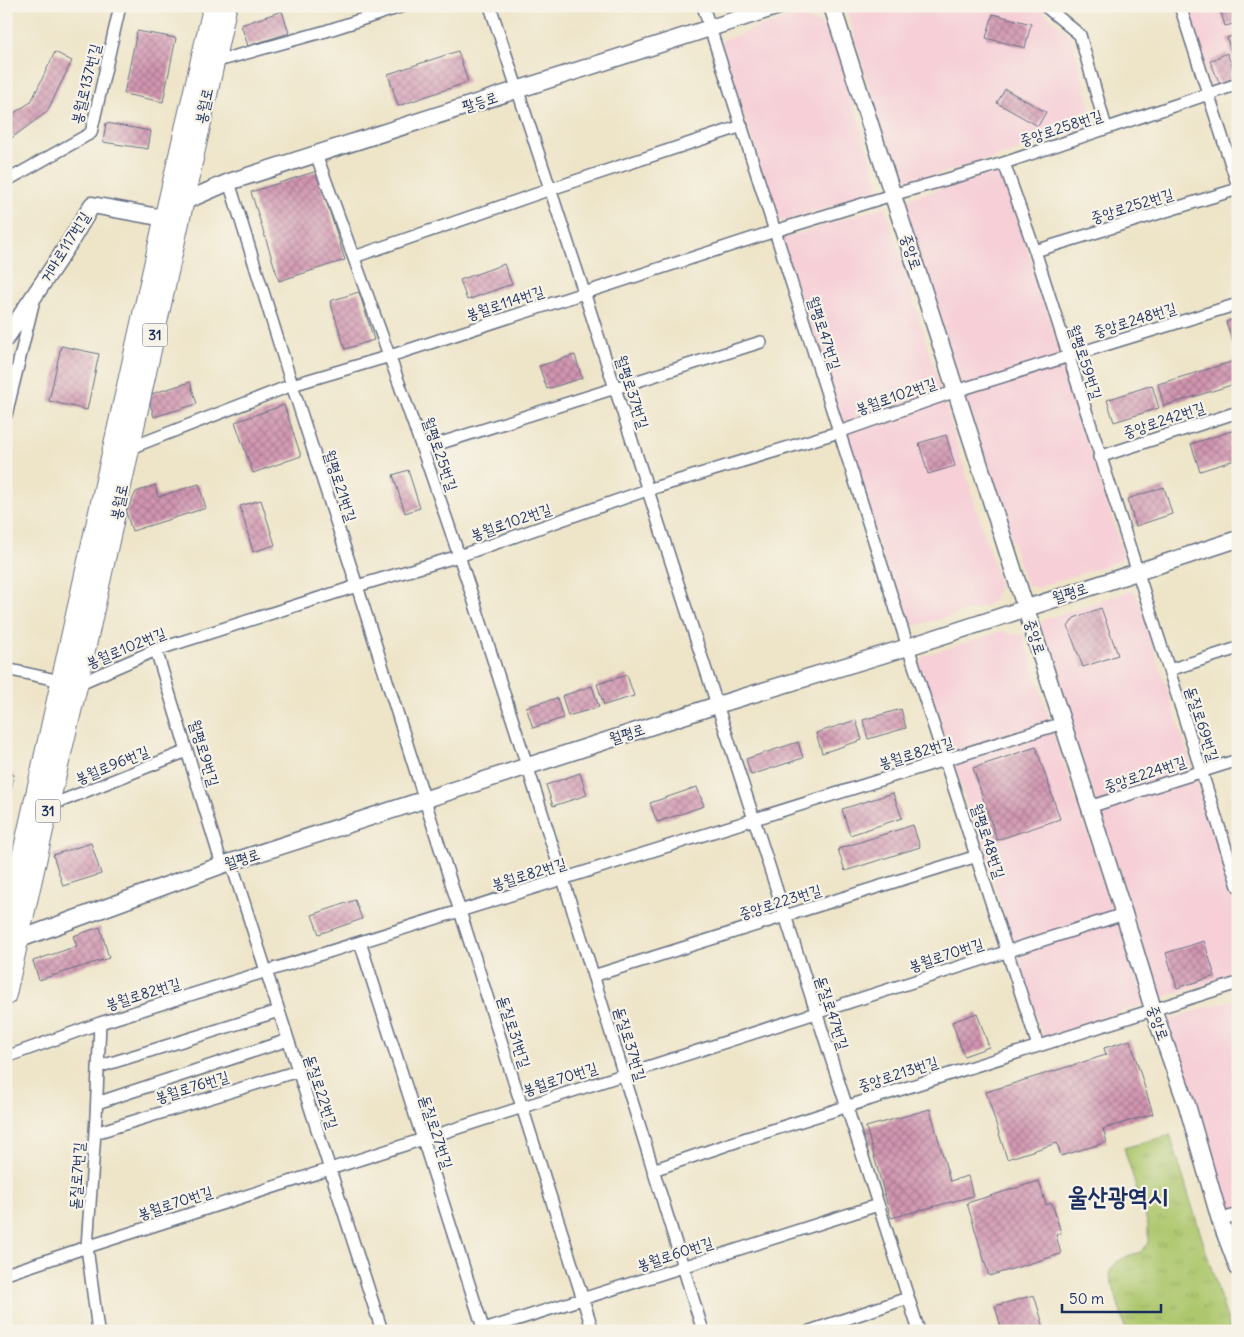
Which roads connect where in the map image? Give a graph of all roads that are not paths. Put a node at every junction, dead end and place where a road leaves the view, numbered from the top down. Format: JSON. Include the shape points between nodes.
{"nodes":[{"id":1,"x":120,"y":6,"type":"edge"},
{"id":2,"x":213,"y":6,"type":"edge"},
{"id":3,"x":227,"y":6,"type":"edge"},
{"id":4,"x":403,"y":6,"type":"edge"},
{"id":5,"x":490,"y":6,"type":"edge"},
{"id":6,"x":703,"y":6,"type":"edge"},
{"id":7,"x":779,"y":6,"type":"edge"},
{"id":8,"x":832,"y":6,"type":"edge"},
{"id":9,"x":1045,"y":6,"type":"edge"},
{"id":10,"x":1180,"y":6,"type":"edge"},
{"id":11,"x":710,"y":28,"type":"junction"},
{"id":12,"x":214,"y":62,"type":"junction"},
{"id":13,"x":1238,"y":84,"type":"edge"},
{"id":14,"x":518,"y":90,"type":"junction"},
{"id":15,"x":1208,"y":94,"type":"junction"},
{"id":16,"x":742,"y":126,"type":"junction"},
{"id":17,"x":1106,"y":128,"type":"junction"},
{"id":18,"x":316,"y":154,"type":"junction"},
{"id":19,"x":1004,"y":163,"type":"junction"},
{"id":20,"x":6,"y":182,"type":"edge"},
{"id":21,"x":229,"y":182,"type":"junction"},
{"id":22,"x":1238,"y":187,"type":"edge"},
{"id":23,"x":551,"y":189,"type":"junction"},
{"id":24,"x":892,"y":194,"type":"junction"},
{"id":25,"x":183,"y":202,"type":"junction"},
{"id":26,"x":171,"y":220,"type":"junction"},
{"id":27,"x":775,"y":231,"type":"junction"},
{"id":28,"x":1034,"y":251,"type":"junction"},
{"id":29,"x":354,"y":257,"type":"junction"},
{"id":30,"x":584,"y":292,"type":"junction"},
{"id":31,"x":35,"y":295,"type":"junction"},
{"id":32,"x":1238,"y":304,"type":"edge"},
{"id":33,"x":6,"y":338,"type":"edge"},
{"id":34,"x":761,"y":342,"type":"dead end"},
{"id":35,"x":390,"y":356,"type":"junction"},
{"id":36,"x":1068,"y":356,"type":"junction"},
{"id":37,"x":292,"y":385,"type":"junction"},
{"id":38,"x":615,"y":389,"type":"junction"},
{"id":39,"x":956,"y":391,"type":"junction"},
{"id":40,"x":1238,"y":412,"type":"edge"},
{"id":41,"x":6,"y":415,"type":"edge"},
{"id":42,"x":839,"y":432,"type":"junction"},
{"id":43,"x":130,"y":448,"type":"junction"},
{"id":44,"x":422,"y":449,"type":"junction"},
{"id":45,"x":1100,"y":457,"type":"junction"},
{"id":46,"x":647,"y":490,"type":"junction"},
{"id":47,"x":1238,"y":539,"type":"edge"},
{"id":48,"x":459,"y":556,"type":"junction"},
{"id":49,"x":1136,"y":572,"type":"junction"},
{"id":50,"x":357,"y":586,"type":"junction"},
{"id":51,"x":1026,"y":608,"type":"junction"},
{"id":52,"x":80,"y":638,"type":"junction"},
{"id":53,"x":908,"y":647,"type":"junction"},
{"id":54,"x":1238,"y":648,"type":"edge"},
{"id":55,"x":156,"y":650,"type":"junction"},
{"id":56,"x":6,"y":669,"type":"edge"},
{"id":57,"x":1169,"y":670,"type":"junction"},
{"id":58,"x":70,"y":683,"type":"junction"},
{"id":59,"x":717,"y":705,"type":"junction"},
{"id":60,"x":1063,"y":723,"type":"junction"},
{"id":61,"x":187,"y":751,"type":"junction"},
{"id":62,"x":945,"y":760,"type":"junction"},
{"id":63,"x":1238,"y":760,"type":"edge"},
{"id":64,"x":528,"y":766,"type":"junction"},
{"id":65,"x":1201,"y":771,"type":"junction"},
{"id":66,"x":425,"y":799,"type":"junction"},
{"id":67,"x":49,"y":806,"type":"junction"},
{"id":68,"x":1089,"y":807,"type":"junction"},
{"id":69,"x":754,"y":820,"type":"junction"},
{"id":70,"x":977,"y":856,"type":"junction"},
{"id":71,"x":227,"y":864,"type":"junction"},
{"id":72,"x":1235,"y":868,"type":"edge"},
{"id":73,"x":563,"y":879,"type":"junction"},
{"id":74,"x":1238,"y":886,"type":"edge"},
{"id":75,"x":460,"y":911,"type":"junction"},
{"id":76,"x":1124,"y":914,"type":"junction"},
{"id":77,"x":785,"y":916,"type":"junction"},
{"id":78,"x":6,"y":920,"type":"edge"},
{"id":79,"x":13,"y":937,"type":"edge"},
{"id":80,"x":360,"y":942,"type":"junction"},
{"id":81,"x":1007,"y":952,"type":"junction"},
{"id":82,"x":266,"y":971,"type":"junction"},
{"id":83,"x":593,"y":976,"type":"junction"},
{"id":84,"x":1238,"y":983,"type":"edge"},
{"id":85,"x":6,"y":996,"type":"edge"},
{"id":86,"x":1153,"y":1009,"type":"junction"},
{"id":87,"x":279,"y":1012,"type":"junction"},
{"id":88,"x":816,"y":1013,"type":"junction"},
{"id":89,"x":100,"y":1023,"type":"junction"},
{"id":90,"x":288,"y":1040,"type":"junction"},
{"id":91,"x":1038,"y":1046,"type":"junction"},
{"id":92,"x":6,"y":1057,"type":"edge"},
{"id":93,"x":98,"y":1067,"type":"junction"},
{"id":94,"x":298,"y":1071,"type":"junction"},
{"id":95,"x":624,"y":1074,"type":"junction"},
{"id":96,"x":97,"y":1103,"type":"junction"},
{"id":97,"x":522,"y":1107,"type":"junction"},
{"id":98,"x":846,"y":1107,"type":"junction"},
{"id":99,"x":95,"y":1132,"type":"junction"},
{"id":100,"x":423,"y":1139,"type":"junction"},
{"id":101,"x":330,"y":1169,"type":"junction"},
{"id":102,"x":653,"y":1170,"type":"junction"},
{"id":103,"x":878,"y":1205,"type":"junction"},
{"id":104,"x":1238,"y":1214,"type":"edge"},
{"id":105,"x":1220,"y":1220,"type":"junction"},
{"id":106,"x":87,"y":1247,"type":"junction"},
{"id":107,"x":684,"y":1267,"type":"junction"},
{"id":108,"x":1238,"y":1268,"type":"edge"},
{"id":109,"x":6,"y":1274,"type":"edge"},
{"id":110,"x":583,"y":1298,"type":"junction"},
{"id":111,"x":908,"y":1298,"type":"junction"},
{"id":112,"x":483,"y":1330,"type":"edge"},
{"id":113,"x":98,"y":1331,"type":"edge"},
{"id":114,"x":382,"y":1331,"type":"edge"},
{"id":115,"x":593,"y":1331,"type":"edge"},
{"id":116,"x":703,"y":1331,"type":"edge"},
{"id":117,"x":810,"y":1331,"type":"edge"},
{"id":118,"x":919,"y":1331,"type":"edge"}],
"edges":[{"from":1,"to":20,"type":"street","name":"봉월로137번길","via":[[91,133]]},
{"from":2,"to":26,"type":"main road"},
{"from":3,"to":12,"type":"main road","name":"봉월로","number":"31"},
{"from":4,"to":12,"type":"street","via":[[326,32]]},
{"from":5,"to":14,"type":"street","name":"월평로37번길"},
{"from":6,"to":11,"type":"street","name":"월평로47번길"},
{"from":7,"to":11,"type":"main road","name":"팔등로"},
{"from":8,"to":24,"type":"main road","name":"중앙로"},
{"from":9,"to":17,"type":"street","via":[[1080,35]]},
{"from":10,"to":15,"type":"street"},
{"from":11,"to":14,"type":"main road","name":"팔등로"},
{"from":11,"to":16,"type":"street","name":"월평로47번길"},
{"from":12,"to":25,"type":"main road","name":"봉월로","number":"31"},
{"from":13,"to":15,"type":"street","name":"중앙로258번길"},
{"from":14,"to":18,"type":"main road","name":"팔등로"},
{"from":14,"to":23,"type":"street","name":"월평로37번길"},
{"from":15,"to":17,"type":"street","name":"중앙로258번길"},
{"from":15,"to":22,"type":"street"},
{"from":16,"to":23,"type":"street"},
{"from":16,"to":27,"type":"street","name":"월평로47번길"},
{"from":17,"to":19,"type":"street","name":"중앙로258번길"},
{"from":18,"to":21,"type":"main road","name":"팔등로"},
{"from":18,"to":29,"type":"street","name":"월평로25번길"},
{"from":19,"to":24,"type":"street","name":"중앙로258번길"},
{"from":19,"to":28,"type":"street","name":"월평로59번길"},
{"from":21,"to":25,"type":"main road","name":"팔등로"},
{"from":21,"to":37,"type":"street","name":"월평로21번길"},
{"from":22,"to":28,"type":"street","name":"중앙로252번길"},
{"from":23,"to":29,"type":"street"},
{"from":23,"to":30,"type":"street","name":"월평로37번길"},
{"from":24,"to":27,"type":"street","name":"봉월로114번길"},
{"from":24,"to":39,"type":"main road","name":"중앙로"},
{"from":25,"to":26,"type":"main road","name":"봉월로","number":"31"},
{"from":26,"to":31,"type":"main road","name":"거마로117번길","via":[[92,205]]},
{"from":26,"to":43,"type":"main road","name":"봉월로","number":"31"},
{"from":26,"to":52,"type":"main road"},
{"from":27,"to":30,"type":"street","name":"봉월로114번길"},
{"from":27,"to":42,"type":"street","name":"월평로47번길"},
{"from":28,"to":36,"type":"street","name":"월평로59번길"},
{"from":29,"to":35,"type":"street","name":"월평로25번길"},
{"from":30,"to":35,"type":"street","name":"봉월로114번길"},
{"from":30,"to":38,"type":"street","name":"월평로37번길"},
{"from":31,"to":33,"type":"main road","name":"거마로117번길"},
{"from":31,"to":41,"type":"street"},
{"from":32,"to":36,"type":"street","name":"중앙로248번길"},
{"from":34,"to":38,"type":"street"},
{"from":35,"to":37,"type":"street","name":"봉월로114번길"},
{"from":35,"to":44,"type":"street","name":"월평로25번길"},
{"from":36,"to":39,"type":"street","name":"중앙로248번길"},
{"from":36,"to":45,"type":"street","name":"월평로59번길"},
{"from":37,"to":43,"type":"street","name":"봉월로114번길"},
{"from":37,"to":50,"type":"street","name":"월평로21번길"},
{"from":38,"to":44,"type":"street"},
{"from":38,"to":46,"type":"street","name":"월평로37번길"},
{"from":39,"to":42,"type":"street","name":"봉월로102번길"},
{"from":39,"to":51,"type":"main road","name":"중앙로"},
{"from":40,"to":45,"type":"street","name":"중앙로242번길"},
{"from":42,"to":46,"type":"street","name":"봉월로102번길"},
{"from":42,"to":53,"type":"street","name":"월평로47번길"},
{"from":43,"to":52,"type":"main road","name":"봉월로","number":"31"},
{"from":44,"to":48,"type":"street","name":"월평로25번길"},
{"from":45,"to":49,"type":"street","name":"월평로59번길"},
{"from":46,"to":48,"type":"street","name":"봉월로102번길"},
{"from":46,"to":59,"type":"street","name":"월평로37번길"},
{"from":47,"to":49,"type":"main road","name":"월평로"},
{"from":48,"to":50,"type":"street","name":"봉월로102번길"},
{"from":48,"to":64,"type":"street","name":"월평로25번길"},
{"from":49,"to":51,"type":"main road","name":"월평로"},
{"from":49,"to":57,"type":"street","name":"돋질로69번길"},
{"from":50,"to":55,"type":"street","name":"봉월로102번길"},
{"from":50,"to":66,"type":"street","name":"월평로21번길"},
{"from":51,"to":53,"type":"main road","name":"월평로"},
{"from":51,"to":60,"type":"main road","name":"중앙로"},
{"from":52,"to":58,"type":"main road","name":"봉월로","number":"31"},
{"from":53,"to":59,"type":"main road","name":"월평로"},
{"from":53,"to":62,"type":"street","name":"월평로48번길"},
{"from":54,"to":57,"type":"street"},
{"from":55,"to":58,"type":"street","name":"봉월로102번길"},
{"from":55,"to":61,"type":"street","name":"월평로9번길"},
{"from":56,"to":58,"type":"street"},
{"from":57,"to":65,"type":"street","name":"돋질로69번길"},
{"from":58,"to":67,"type":"main road","name":"봉월로","number":"31"},
{"from":58,"to":78,"type":"main road"},
{"from":59,"to":64,"type":"main road","name":"월평로"},
{"from":59,"to":69,"type":"street","name":"돋질로47번길"},
{"from":60,"to":62,"type":"street","name":"봉월로82번길"},
{"from":60,"to":68,"type":"main road","name":"중앙로"},
{"from":61,"to":67,"type":"street","name":"봉월로96번길"},
{"from":61,"to":71,"type":"street","name":"월평로9번길"},
{"from":62,"to":69,"type":"street","name":"봉월로82번길"},
{"from":62,"to":70,"type":"street","name":"월평로48번길"},
{"from":63,"to":65,"type":"street","name":"중앙로224번길"},
{"from":64,"to":66,"type":"main road","name":"월평로"},
{"from":64,"to":73,"type":"street","name":"돋질로37번길"},
{"from":65,"to":68,"type":"street","name":"중앙로224번길"},
{"from":65,"to":72,"type":"street","name":"돋질로69번길"},
{"from":66,"to":71,"type":"main road","name":"월평로"},
{"from":66,"to":75,"type":"street","name":"돋질로31번길"},
{"from":67,"to":79,"type":"main road","name":"봉월로","number":"31"},
{"from":68,"to":76,"type":"main road","name":"중앙로"},
{"from":69,"to":73,"type":"street","name":"봉월로82번길"},
{"from":69,"to":77,"type":"street","name":"돋질로47번길"},
{"from":70,"to":77,"type":"street","name":"중앙로223번길"},
{"from":70,"to":81,"type":"street","name":"월평로48번길"},
{"from":71,"to":79,"type":"main road","name":"월평로"},
{"from":71,"to":82,"type":"street","name":"돋질로22번길"},
{"from":72,"to":74,"type":"street","name":"돋질로69번길"},
{"from":73,"to":75,"type":"street","name":"봉월로82번길"},
{"from":73,"to":83,"type":"street","name":"돋질로37번길"},
{"from":75,"to":80,"type":"street","name":"봉월로82번길"},
{"from":75,"to":97,"type":"street","name":"돋질로31번길"},
{"from":76,"to":81,"type":"street","name":"봉월로70번길"},
{"from":76,"to":86,"type":"main road","name":"중앙로"},
{"from":77,"to":83,"type":"street","name":"중앙로223번길"},
{"from":77,"to":88,"type":"street","name":"돋질로47번길"},
{"from":79,"to":85,"type":"main road","name":"봉월로","number":"31"},
{"from":80,"to":82,"type":"street","name":"봉월로82번길"},
{"from":80,"to":100,"type":"street","name":"돋질로27번길"},
{"from":81,"to":88,"type":"street","name":"봉월로70번길"},
{"from":81,"to":91,"type":"street","name":"월평로48번길"},
{"from":82,"to":87,"type":"street","name":"돋질로22번길"},
{"from":82,"to":89,"type":"street","name":"봉월로82번길"},
{"from":83,"to":95,"type":"street","name":"돋질로37번길"},
{"from":84,"to":86,"type":"street","name":"중앙로213번길"},
{"from":86,"to":91,"type":"street","name":"중앙로213번길"},
{"from":86,"to":105,"type":"main road","name":"중앙로","via":[[1187,1104]]},
{"from":87,"to":90,"type":"street","name":"돋질로22번길"},
{"from":87,"to":93,"type":"street"},
{"from":88,"to":95,"type":"street","name":"봉월로70번길"},
{"from":88,"to":98,"type":"street","name":"돋질로47번길"},
{"from":89,"to":92,"type":"street","name":"봉월로82번길"},
{"from":89,"to":93,"type":"street","name":"돋질로7번길"},
{"from":90,"to":94,"type":"street","name":"돋질로22번길"},
{"from":90,"to":96,"type":"street"},
{"from":91,"to":98,"type":"street","name":"중앙로213번길"},
{"from":93,"to":96,"type":"street","name":"돋질로7번길"},
{"from":94,"to":99,"type":"street","name":"봉월로76번길"},
{"from":94,"to":101,"type":"street","name":"돋질로22번길"},
{"from":95,"to":97,"type":"street","name":"봉월로70번길"},
{"from":95,"to":102,"type":"street","name":"돋질로37번길"},
{"from":96,"to":99,"type":"street","name":"돋질로7번길"},
{"from":97,"to":100,"type":"street","name":"봉월로70번길"},
{"from":97,"to":110,"type":"street","name":"돋질로31번길"},
{"from":98,"to":102,"type":"street","name":"중앙로213번길"},
{"from":98,"to":103,"type":"street","name":"돋질로47번길"},
{"from":99,"to":106,"type":"street","name":"돋질로7번길"},
{"from":100,"to":101,"type":"street","name":"봉월로70번길"},
{"from":100,"to":112,"type":"street","name":"돋질로27번길"},
{"from":101,"to":106,"type":"street","name":"봉월로70번길"},
{"from":101,"to":114,"type":"street","name":"돋질로22번길"},
{"from":102,"to":107,"type":"street","name":"돋질로37번길"},
{"from":103,"to":107,"type":"street","name":"봉월로60번길"},
{"from":103,"to":111,"type":"street","name":"돋질로47번길"},
{"from":104,"to":105,"type":"street"},
{"from":105,"to":108,"type":"main road","name":"중앙로"},
{"from":106,"to":109,"type":"street","name":"봉월로70번길"},
{"from":106,"to":113,"type":"street","name":"돋질로7번길"},
{"from":107,"to":110,"type":"street","name":"봉월로60번길"},
{"from":107,"to":116,"type":"street","name":"돋질로37번길"},
{"from":110,"to":112,"type":"street","name":"봉월로60번길"},
{"from":110,"to":115,"type":"street","name":"돋질로31번길"},
{"from":111,"to":117,"type":"street"},
{"from":111,"to":118,"type":"street","name":"돋질로47번길"}]}
